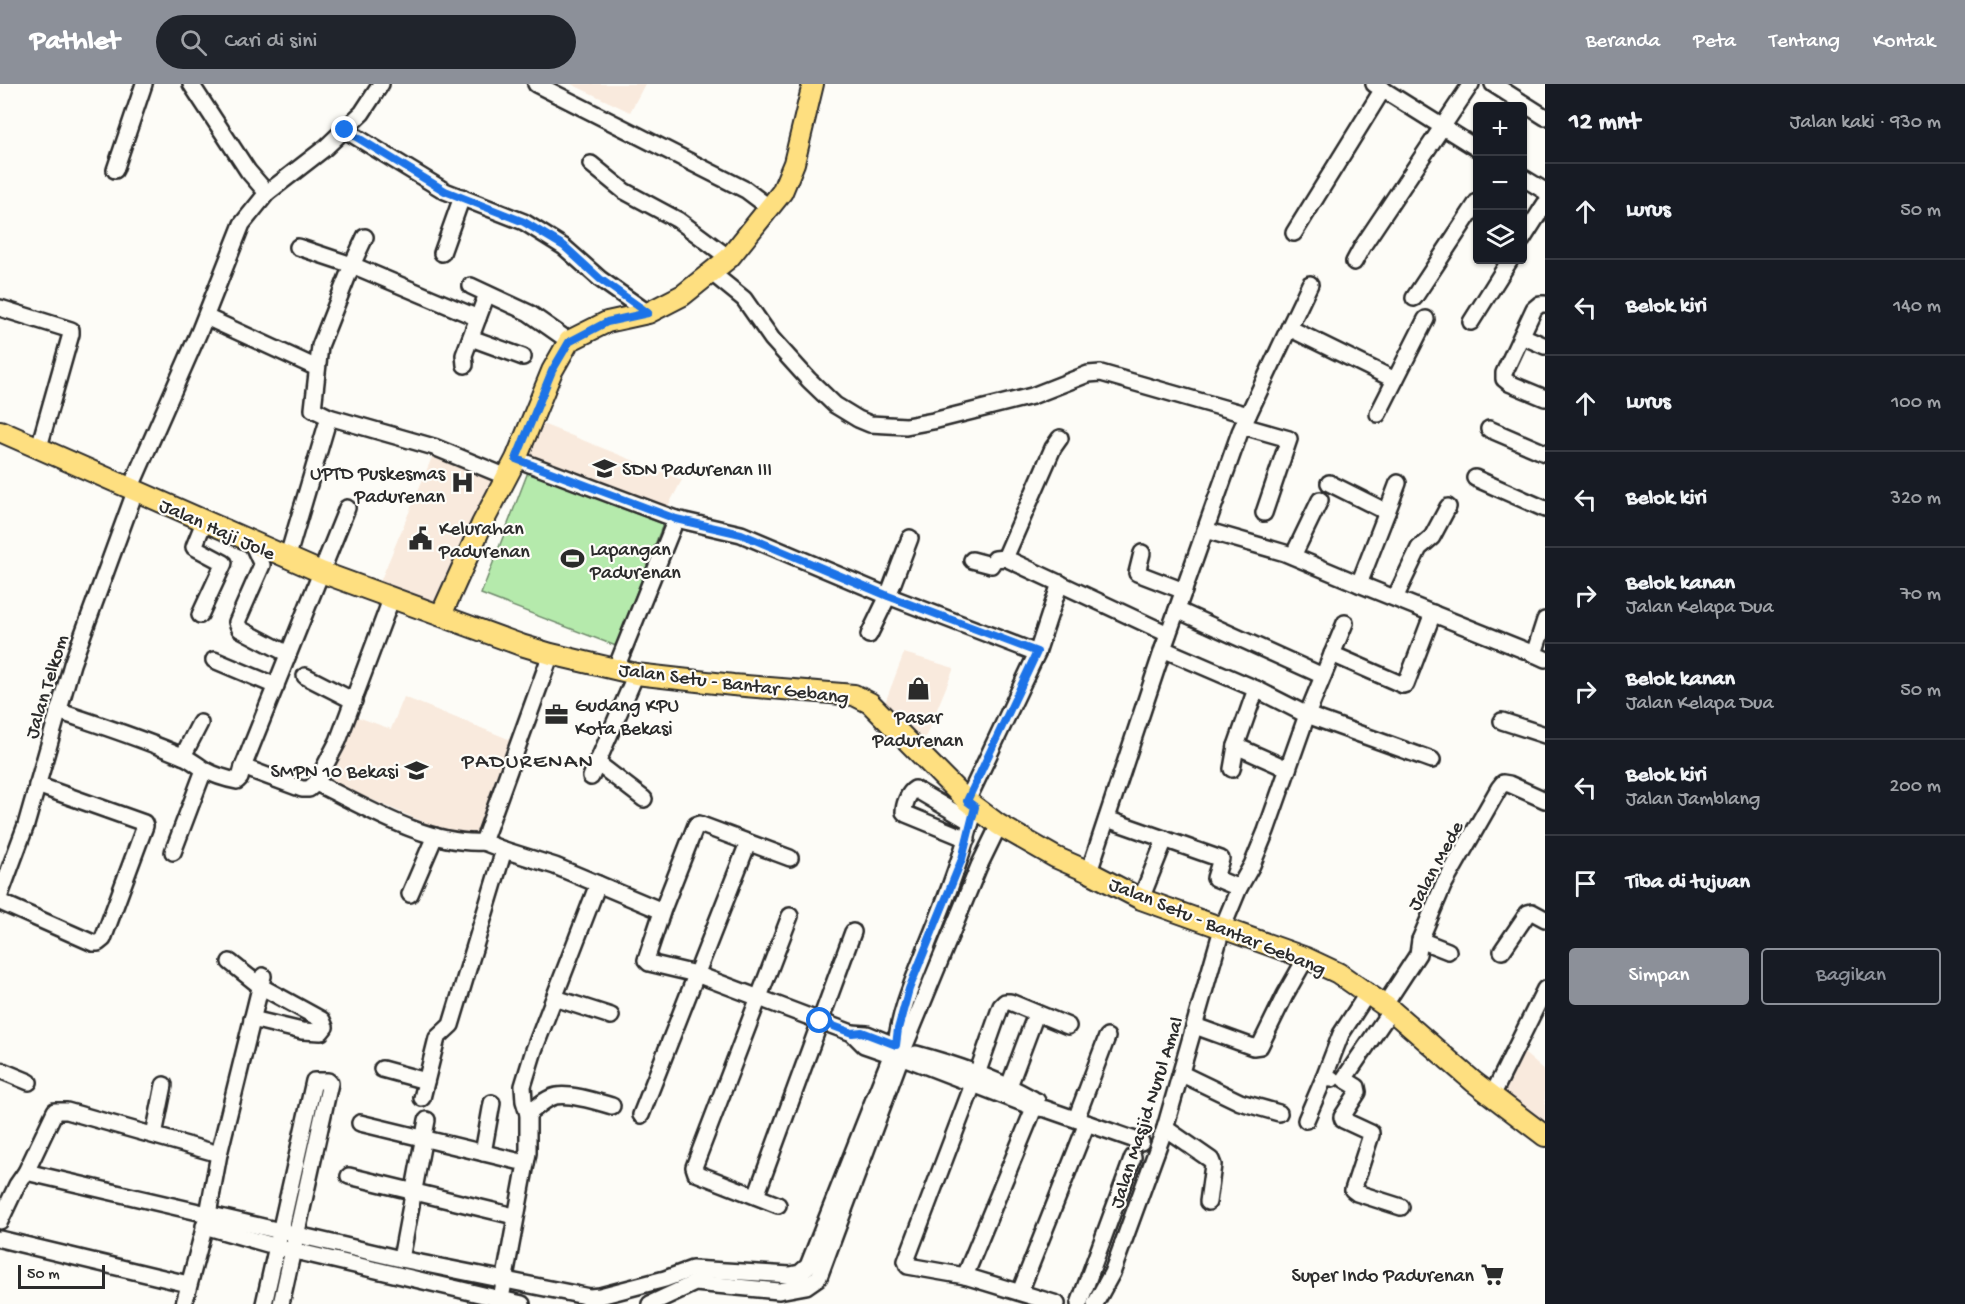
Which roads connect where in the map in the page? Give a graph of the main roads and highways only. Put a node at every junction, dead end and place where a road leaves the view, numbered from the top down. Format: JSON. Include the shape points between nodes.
{"nodes":[{"id":1,"x":813,"y":84,"type":"edge"},
{"id":2,"x":0,"y":431,"type":"edge"},
{"id":3,"x":441,"y":615,"type":"junction"},
{"id":4,"x":1545,"y":1136,"type":"edge"}],
"edges":[{"from":1,"to":3,"type":"main road","via":[[794,163],[782,192],[729,258],[683,296],[648,313],[607,322],[569,342],[552,371],[512,468]]},
{"from":2,"to":3,"type":"main road","name":"Jalan Haji Jole","via":[[287,559]]},
{"from":3,"to":4,"type":"main road","name":"Jalan Setu - Bantar Gebang","via":[[551,654],[636,674],[854,695],[870,703],[967,810],[1141,899],[1306,958],[1338,974],[1387,1008]]}]}
